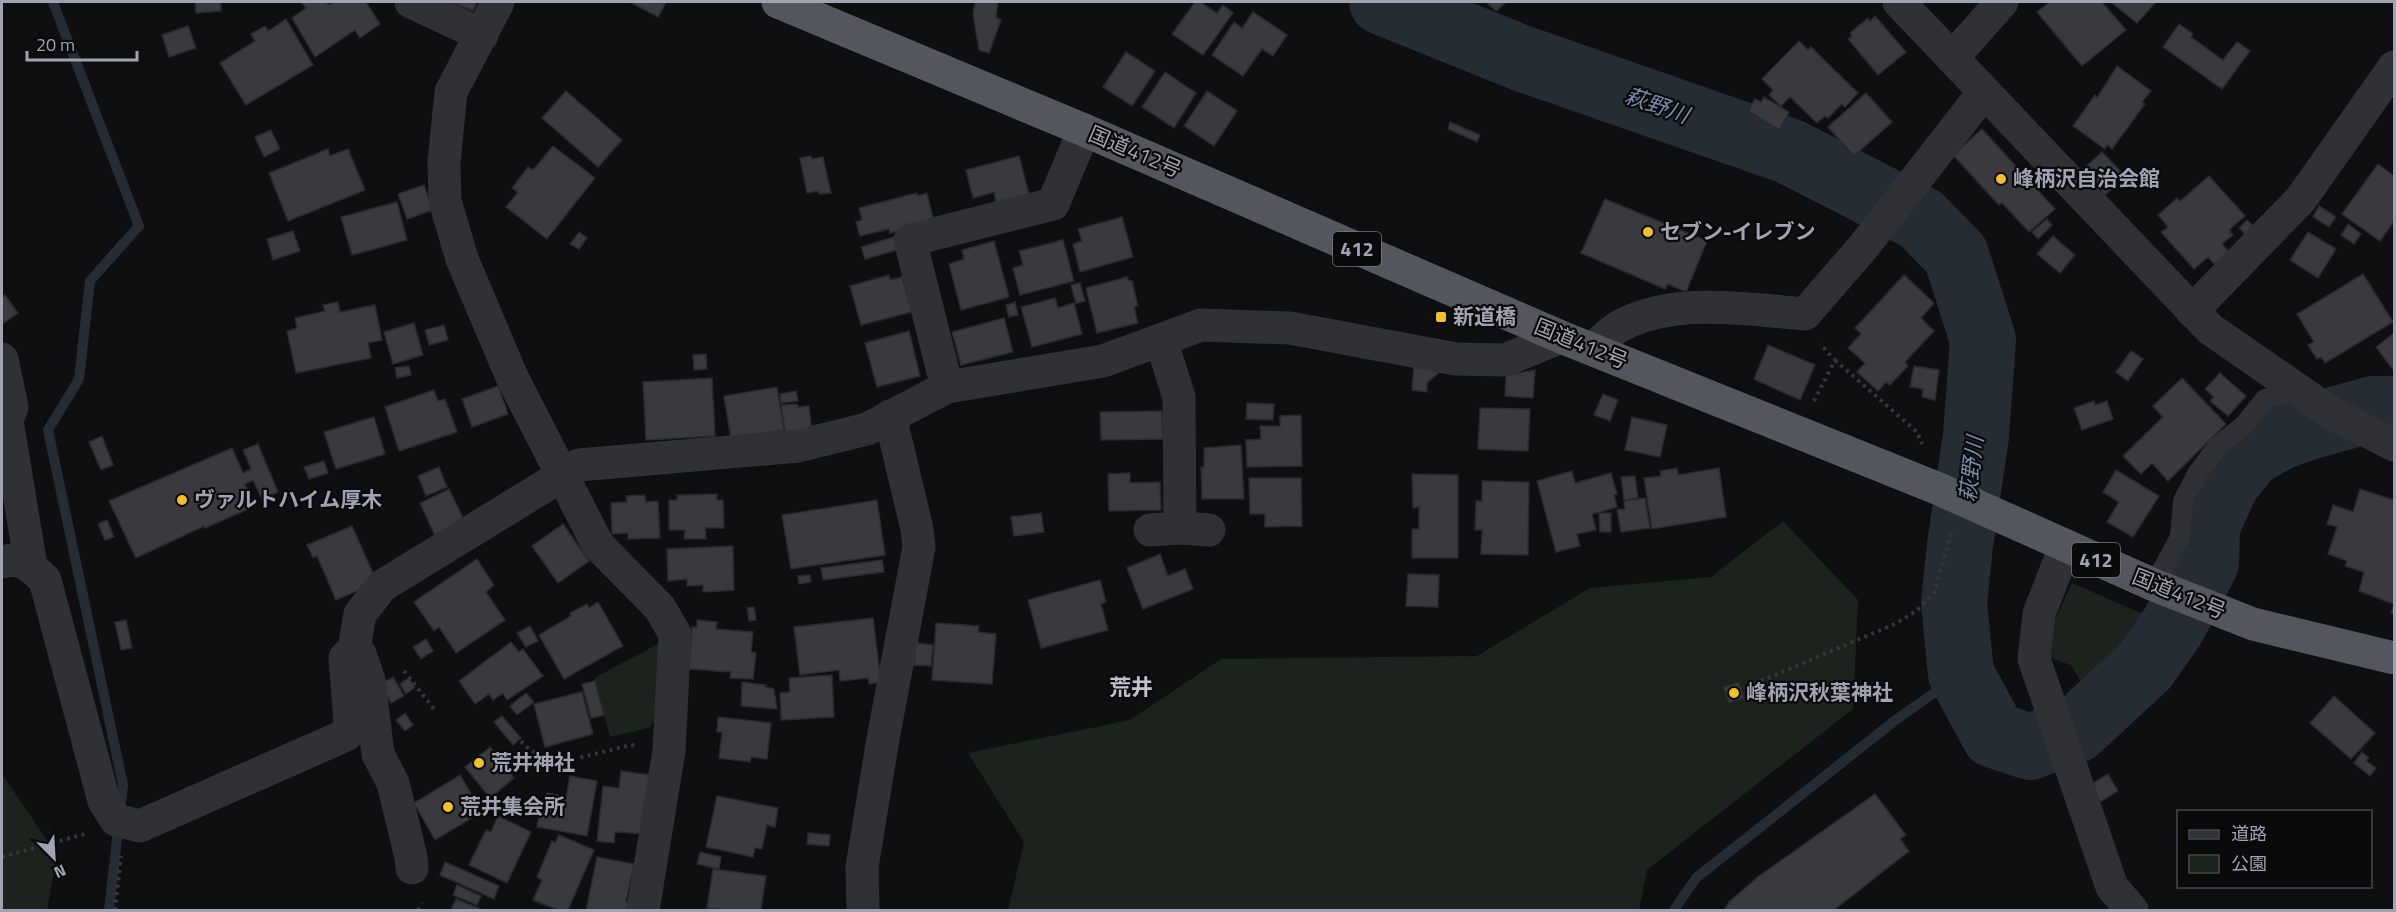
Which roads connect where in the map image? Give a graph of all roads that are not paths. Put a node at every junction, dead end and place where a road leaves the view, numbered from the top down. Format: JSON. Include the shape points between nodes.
{"nodes":[{"id":1,"x":411,"y":2,"type":"edge"},
{"id":2,"x":498,"y":2,"type":"edge"},
{"id":3,"x":778,"y":2,"type":"edge"},
{"id":4,"x":1899,"y":2,"type":"edge"},
{"id":5,"x":2002,"y":2,"type":"edge"},
{"id":6,"x":482,"y":34,"type":"junction"},
{"id":7,"x":1952,"y":58,"type":"junction"},
{"id":8,"x":2394,"y":67,"type":"edge"},
{"id":9,"x":1984,"y":92,"type":"junction"},
{"id":10,"x":1084,"y":130,"type":"junction"},
{"id":11,"x":2192,"y":311,"type":"junction"},
{"id":12,"x":1561,"y":337,"type":"junction"},
{"id":13,"x":1161,"y":340,"type":"junction"},
{"id":14,"x":1593,"y":349,"type":"junction"},
{"id":15,"x":2,"y":359,"type":"edge"},
{"id":16,"x":947,"y":387,"type":"junction"},
{"id":17,"x":2297,"y":389,"type":"junction"},
{"id":18,"x":890,"y":416,"type":"junction"},
{"id":19,"x":2393,"y":445,"type":"edge"},
{"id":20,"x":564,"y":476,"type":"junction"},
{"id":21,"x":1180,"y":529,"type":"dead end"},
{"id":22,"x":2065,"y":547,"type":"junction"},
{"id":23,"x":16,"y":564,"type":"edge"},
{"id":24,"x":2162,"y":588,"type":"junction"},
{"id":25,"x":354,"y":645,"type":"junction"},
{"id":26,"x":2394,"y":658,"type":"edge"},
{"id":27,"x":412,"y":868,"type":"dead end"},
{"id":28,"x":643,"y":910,"type":"edge"},
{"id":29,"x":863,"y":910,"type":"edge"},
{"id":30,"x":2132,"y":910,"type":"edge"}],
"edges":[{"from":1,"to":6,"type":"street"},
{"from":2,"to":6,"type":"street"},
{"from":3,"to":10,"type":"highway","name":"国道412号","number":"412"},
{"from":4,"to":7,"type":"street"},
{"from":5,"to":7,"type":"street"},
{"from":6,"to":20,"type":"street","via":[[451,92],[444,162],[445,201],[462,260],[512,377]]},
{"from":7,"to":9,"type":"street"},
{"from":8,"to":11,"type":"street","via":[[2301,199]]},
{"from":9,"to":11,"type":"street"},
{"from":9,"to":14,"type":"street","via":[[1864,246],[1805,314],[1672,308],[1621,325]]},
{"from":10,"to":12,"type":"highway","name":"国道412号","number":"412"},
{"from":10,"to":16,"type":"street","via":[[1053,204],[910,240]]},
{"from":11,"to":17,"type":"street","via":[[2210,329]]},
{"from":12,"to":13,"type":"street","via":[[1505,360],[1456,359],[1290,328],[1201,325]]},
{"from":12,"to":14,"type":"highway","name":"国道412号","number":"412"},
{"from":13,"to":16,"type":"street","via":[[1103,361]]},
{"from":13,"to":21,"type":"street","via":[[1179,397]]},
{"from":14,"to":22,"type":"highway","name":"国道412号","number":"412","via":[[1937,489]]},
{"from":15,"to":23,"type":"street","via":[[12,407],[8,421]]},
{"from":16,"to":18,"type":"street"},
{"from":17,"to":19,"type":"street","via":[[2330,412]]},
{"from":17,"to":24,"type":"lane","via":[[2265,399],[2244,425],[2217,447],[2197,474],[2183,501],[2180,537]]},
{"from":18,"to":20,"type":"street","via":[[867,429],[798,446],[579,465]]},
{"from":18,"to":29,"type":"street","via":[[918,547],[862,867]]},
{"from":20,"to":25,"type":"street","via":[[382,586],[360,614]]},
{"from":20,"to":28,"type":"street","via":[[598,545],[660,608],[675,634],[669,751]]},
{"from":22,"to":24,"type":"highway","name":"国道412号","number":"412"},
{"from":22,"to":30,"type":"street","via":[[2039,614],[2034,659],[2112,887]]},
{"from":23,"to":25,"type":"street","via":[[45,580],[104,801],[120,821],[140,826],[346,735],[350,723],[345,658]]},
{"from":24,"to":26,"type":"highway","name":"国道412号","number":"412","via":[[2253,624]]},
{"from":25,"to":27,"type":"street","via":[[369,680],[378,754],[393,783]]}]}
